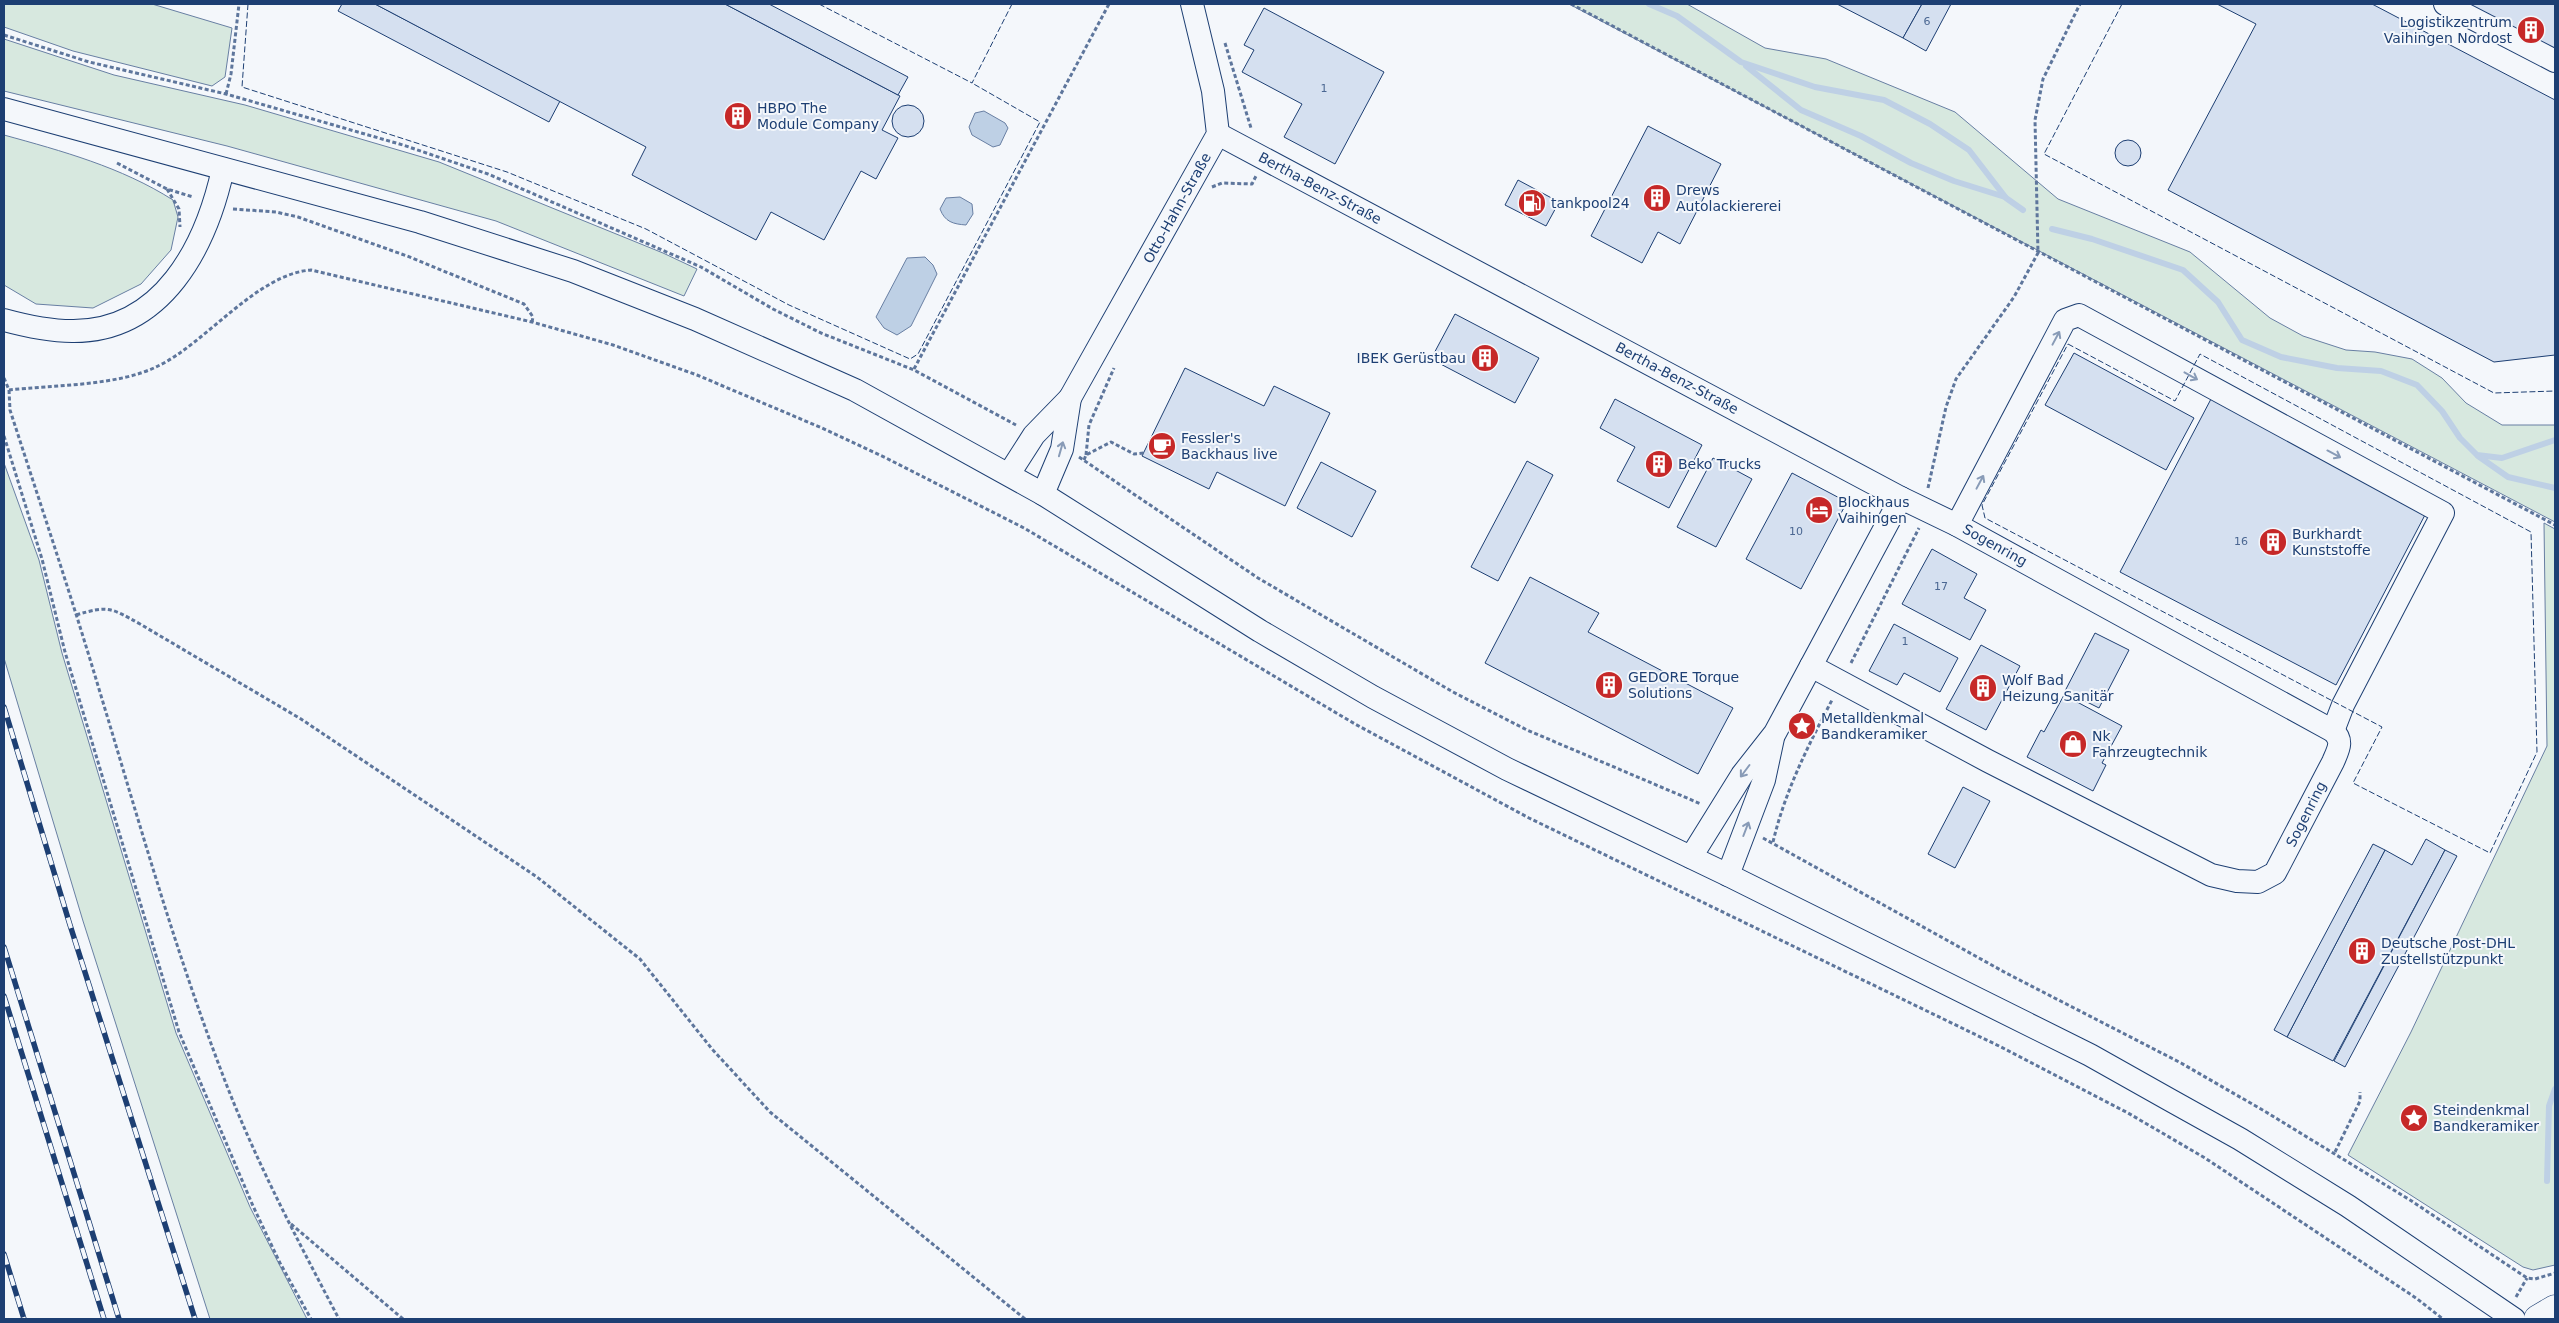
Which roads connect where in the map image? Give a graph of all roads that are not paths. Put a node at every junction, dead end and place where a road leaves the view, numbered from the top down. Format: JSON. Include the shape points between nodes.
{"nodes":[{"id":1,"x":1192,"y":4,"type":"edge"},
{"id":2,"x":2445,"y":4,"type":"edge"},
{"id":3,"x":2555,"y":61,"type":"edge"},
{"id":4,"x":4,"y":109,"type":"edge"},
{"id":5,"x":1218,"y":134,"type":"junction"},
{"id":6,"x":223,"y":169,"type":"junction"},
{"id":7,"x":4,"y":320,"type":"edge"},
{"id":8,"x":1070,"y":398,"type":"junction"},
{"id":9,"x":1009,"y":474,"type":"junction"},
{"id":10,"x":1043,"y":494,"type":"junction"},
{"id":11,"x":1901,"y":498,"type":"junction"},
{"id":12,"x":1957,"y":525,"type":"junction"},
{"id":13,"x":1811,"y":666,"type":"junction"},
{"id":14,"x":2334,"y":731,"type":"junction"},
{"id":15,"x":1775,"y":732,"type":"junction"},
{"id":16,"x":1691,"y":857,"type":"junction"},
{"id":17,"x":1728,"y":875,"type":"junction"},
{"id":18,"x":2555,"y":1309,"type":"edge"},
{"id":19,"x":2514,"y":1319,"type":"edge"},
{"id":20,"x":2538,"y":1319,"type":"edge"}],
"edges":[{"from":1,"to":5,"type":"street","via":[[1213,91]]},
{"from":2,"to":3,"type":"street"},
{"from":4,"to":6,"type":"street"},
{"from":5,"to":8,"type":"street","name":"Otto-Hahn-Straße"},
{"from":5,"to":11,"type":"street","name":"Bertha-Benz-Straße"},
{"from":6,"to":7,"type":"street","via":[[216,204],[196,250],[180,274],[154,301],[126,318],[73,332]]},
{"from":6,"to":9,"type":"street","via":[[420,222],[582,275],[786,357],[855,390]]},
{"from":8,"to":9,"type":"street","name":"Otto-Hahn-Straße","via":[[1034,435]]},
{"from":10,"to":8,"type":"street","name":"Otto-Hahn-Straße","one_way":true,"via":[[1062,449]]},
{"from":9,"to":10,"type":"street"},
{"from":10,"to":16,"type":"street","via":[[1260,631],[1373,697],[1507,769]]},
{"from":11,"to":12,"type":"street","name":"Sogenring"},
{"from":11,"to":13,"type":"street"},
{"from":12,"to":14,"type":"street","name":"Sogenring"},
{"from":12,"to":14,"type":"street","one_way":true,"via":[[2065,320],[2079,315],[2443,513],[2343,705]]},
{"from":13,"to":14,"type":"street","name":"Sogenring","via":[[2092,815],[2211,875],[2237,881],[2258,882],[2275,874],[2333,762],[2340,744]]},
{"from":13,"to":15,"type":"street"},
{"from":15,"to":16,"type":"street","one_way":true,"via":[[1716,814]]},
{"from":17,"to":15,"type":"street","one_way":true,"via":[[1764,780]]},
{"from":16,"to":17,"type":"street"},
{"from":17,"to":19,"type":"street","via":[[2082,1051],[2201,1117],[2348,1206]]},
{"from":18,"to":20,"type":"main road"}]}
